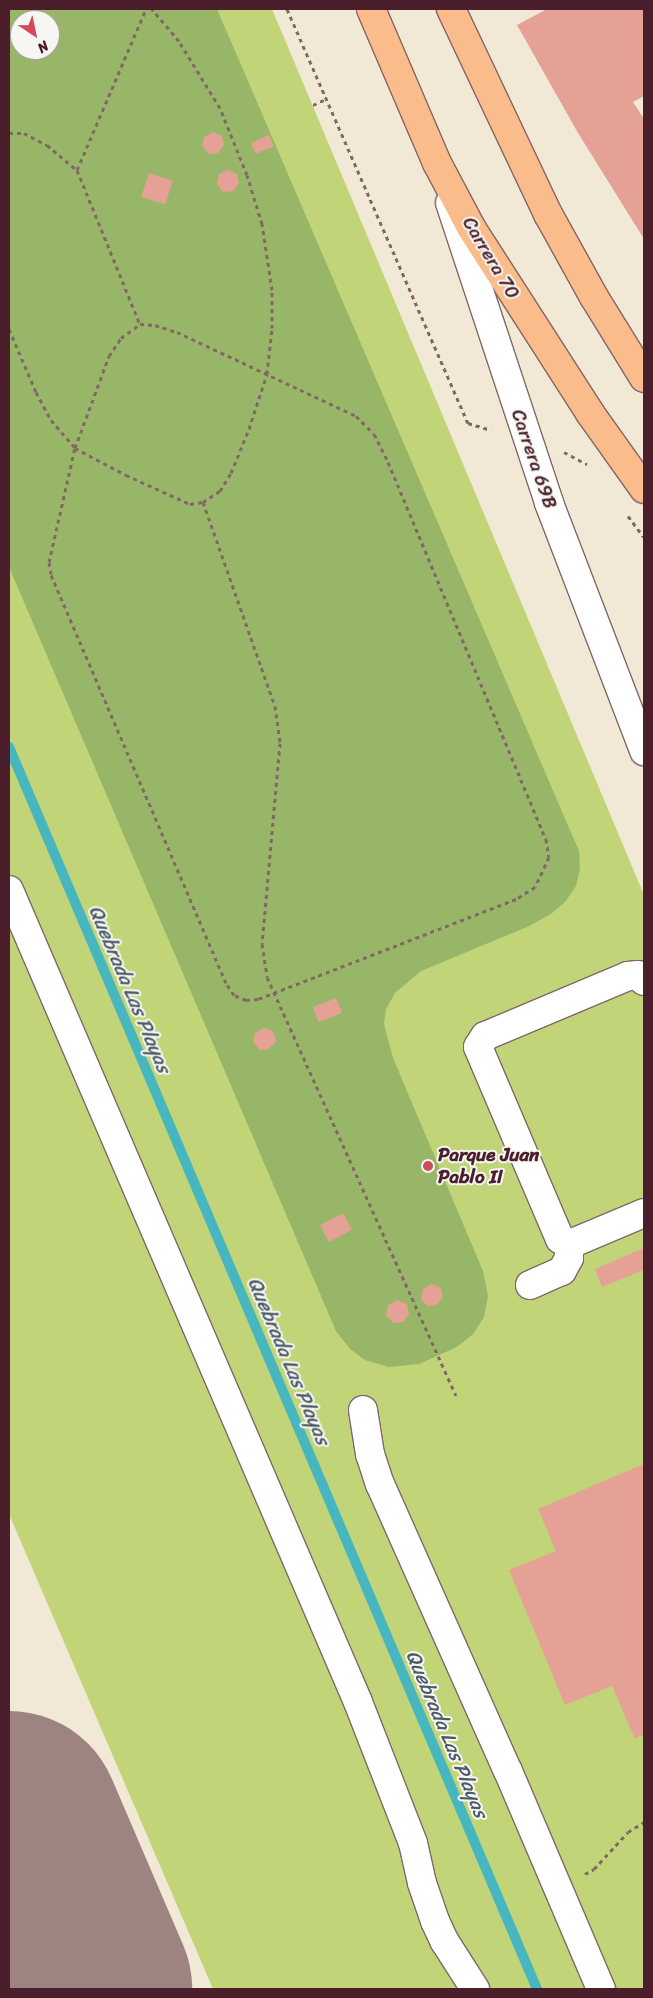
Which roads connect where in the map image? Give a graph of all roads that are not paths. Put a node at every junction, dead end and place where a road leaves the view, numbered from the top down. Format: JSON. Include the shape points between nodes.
{"nodes":[{"id":1,"x":371,"y":9,"type":"edge"},
{"id":2,"x":452,"y":9,"type":"edge"},
{"id":3,"x":437,"y":163,"type":"junction"},
{"id":4,"x":644,"y":378,"type":"edge"},
{"id":5,"x":644,"y":489,"type":"edge"},
{"id":6,"x":644,"y":751,"type":"edge"},
{"id":7,"x":9,"y":890,"type":"edge"},
{"id":8,"x":644,"y":981,"type":"edge"},
{"id":9,"x":644,"y":1213,"type":"edge"},
{"id":10,"x":569,"y":1243,"type":"junction"},
{"id":11,"x":530,"y":1285,"type":"dead end"},
{"id":12,"x":363,"y":1410,"type":"dead end"},
{"id":13,"x":475,"y":1989,"type":"edge"},
{"id":14,"x":601,"y":1989,"type":"edge"}],
"edges":[{"from":1,"to":3,"type":"main road","name":"Carrera 70"},
{"from":2,"to":4,"type":"main road","via":[[548,214],[594,298]]},
{"from":3,"to":5,"type":"main road","name":"Carrera 70","via":[[502,279]]},
{"from":3,"to":6,"type":"street","name":"Carrera 69B","via":[[527,440]]},
{"from":7,"to":13,"type":"street","via":[[358,1702],[413,1842],[435,1920]]},
{"from":8,"to":10,"type":"street","via":[[638,975],[628,976],[485,1036],[478,1044],[557,1234]]},
{"from":9,"to":10,"type":"street"},
{"from":10,"to":11,"type":"street","via":[[569,1258],[562,1271]]},
{"from":12,"to":14,"type":"street","via":[[370,1454],[380,1484]]}]}
